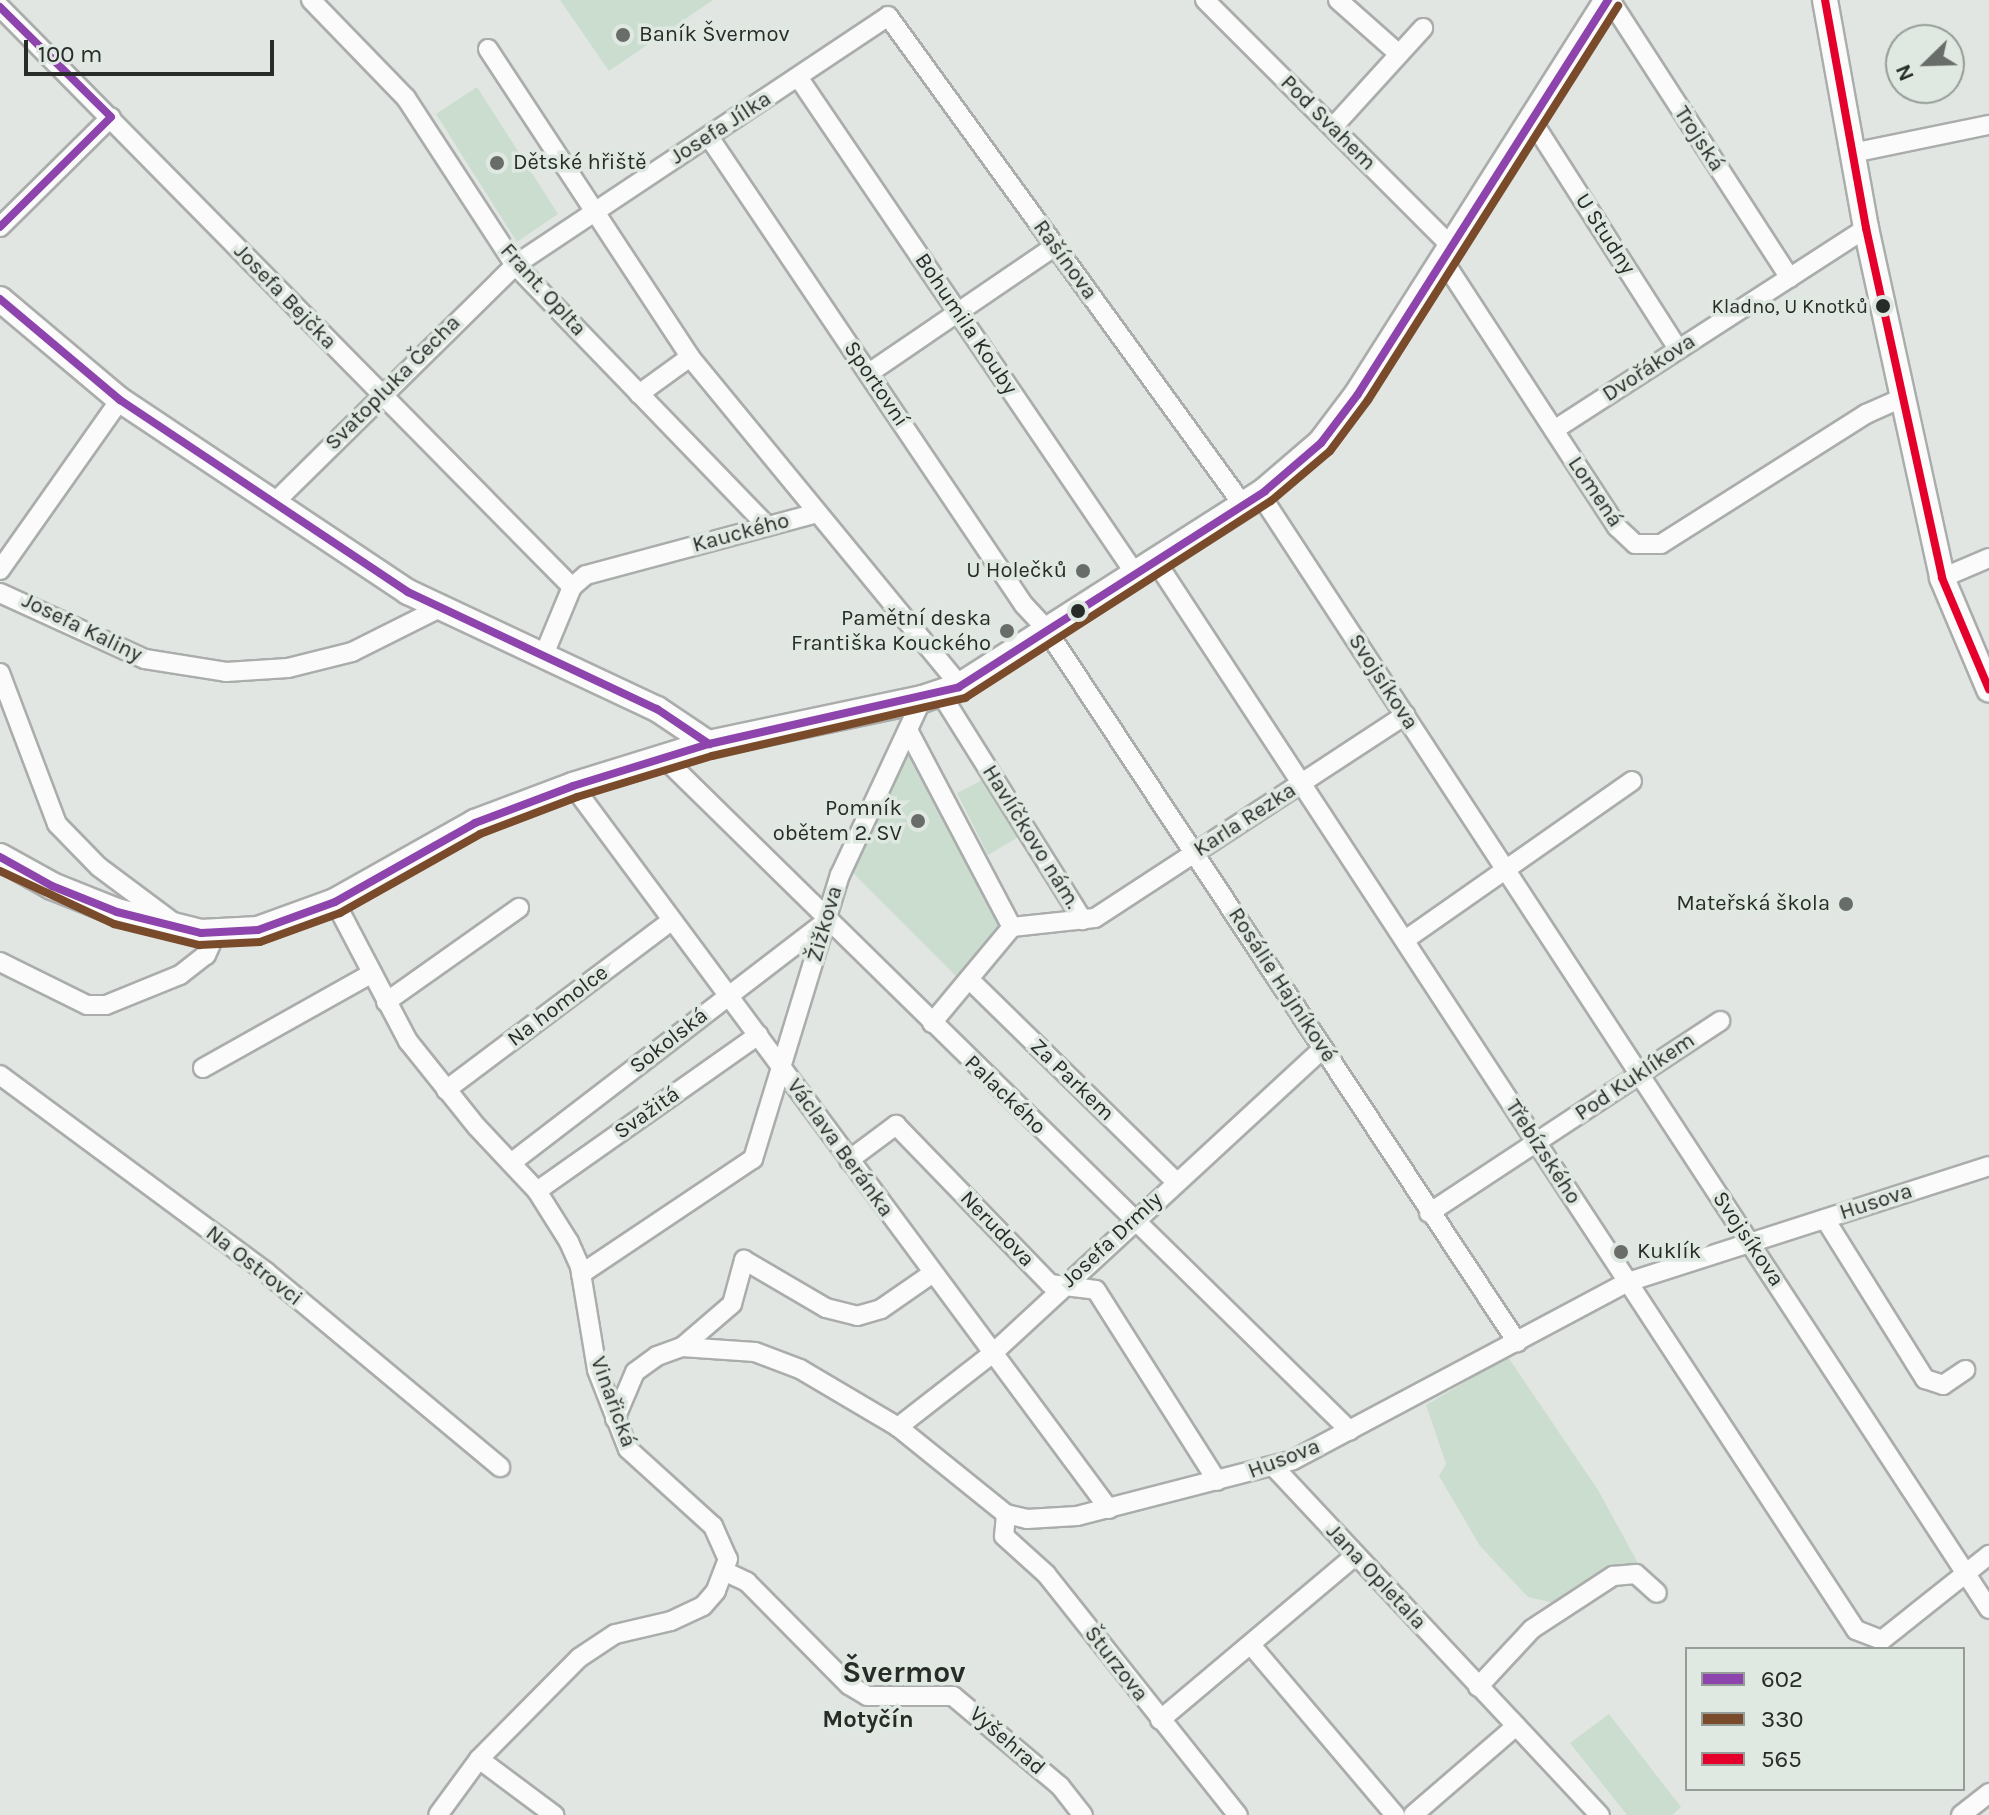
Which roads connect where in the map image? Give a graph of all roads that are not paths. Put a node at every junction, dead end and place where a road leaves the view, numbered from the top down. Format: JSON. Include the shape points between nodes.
{"nodes":[{"id":1,"x":311,"y":0,"type":"edge"},
{"id":2,"x":1205,"y":0,"type":"edge"},
{"id":3,"x":1338,"y":0,"type":"edge"},
{"id":4,"x":1609,"y":0,"type":"edge"},
{"id":5,"x":1825,"y":0,"type":"edge"},
{"id":6,"x":0,"y":7,"type":"edge"},
{"id":7,"x":888,"y":16,"type":"joint"},
{"id":8,"x":1423,"y":28,"type":"dead end"},
{"id":9,"x":488,"y":49,"type":"dead end"},
{"id":10,"x":1399,"y":54,"type":"junction"},
{"id":11,"x":798,"y":77,"type":"junction"},
{"id":12,"x":111,"y":117,"type":"junction"},
{"id":13,"x":1531,"y":119,"type":"junction"},
{"id":14,"x":1989,"y":125,"type":"edge"},
{"id":15,"x":1333,"y":127,"type":"junction"},
{"id":16,"x":709,"y":137,"type":"junction"},
{"id":17,"x":1852,"y":153,"type":"junction"},
{"id":18,"x":593,"y":209,"type":"junction"},
{"id":19,"x":0,"y":227,"type":"edge"},
{"id":20,"x":1866,"y":228,"type":"junction"},
{"id":21,"x":1055,"y":246,"type":"junction"},
{"id":22,"x":1447,"y":253,"type":"junction"},
{"id":23,"x":515,"y":265,"type":"junction"},
{"id":24,"x":1790,"y":278,"type":"junction"},
{"id":25,"x":0,"y":299,"type":"edge"},
{"id":26,"x":958,"y":313,"type":"junction"},
{"id":27,"x":1678,"y":349,"type":"junction"},
{"id":28,"x":690,"y":357,"type":"junction"},
{"id":29,"x":869,"y":373,"type":"junction"},
{"id":30,"x":639,"y":394,"type":"junction"},
{"id":31,"x":379,"y":395,"type":"junction"},
{"id":32,"x":1902,"y":398,"type":"junction"},
{"id":33,"x":120,"y":400,"type":"junction"},
{"id":34,"x":1554,"y":430,"type":"junction"},
{"id":35,"x":1251,"y":500,"type":"junction"},
{"id":36,"x":274,"y":503,"type":"junction"},
{"id":37,"x":817,"y":513,"type":"junction"},
{"id":38,"x":767,"y":526,"type":"junction"},
{"id":39,"x":1989,"y":558,"type":"edge"},
{"id":40,"x":1145,"y":566,"type":"junction"},
{"id":41,"x":0,"y":570,"type":"edge"},
{"id":42,"x":1942,"y":578,"type":"junction"},
{"id":43,"x":572,"y":587,"type":"junction"},
{"id":44,"x":0,"y":593,"type":"edge"},
{"id":45,"x":438,"y":609,"type":"junction"},
{"id":46,"x":1046,"y":629,"type":"junction"},
{"id":47,"x":543,"y":657,"type":"junction"},
{"id":48,"x":0,"y":673,"type":"edge"},
{"id":49,"x":1989,"y":689,"type":"edge"},
{"id":50,"x":941,"y":693,"type":"junction"},
{"id":51,"x":1405,"y":715,"type":"junction"},
{"id":52,"x":909,"y":732,"type":"junction"},
{"id":53,"x":709,"y":744,"type":"junction"},
{"id":54,"x":663,"y":757,"type":"junction"},
{"id":55,"x":1632,"y":781,"type":"dead end"},
{"id":56,"x":1304,"y":782,"type":"junction"},
{"id":57,"x":573,"y":786,"type":"junction"},
{"id":58,"x":1196,"y":853,"type":"junction"},
{"id":59,"x":0,"y":857,"type":"edge"},
{"id":60,"x":1507,"y":869,"type":"junction"},
{"id":61,"x":335,"y":902,"type":"junction"},
{"id":62,"x":519,"y":908,"type":"dead end"},
{"id":63,"x":828,"y":920,"type":"junction"},
{"id":64,"x":1083,"y":920,"type":"junction"},
{"id":65,"x":671,"y":921,"type":"junction"},
{"id":66,"x":1012,"y":927,"type":"junction"},
{"id":67,"x":183,"y":929,"type":"junction"},
{"id":68,"x":216,"y":933,"type":"junction"},
{"id":69,"x":1405,"y":940,"type":"junction"},
{"id":70,"x":0,"y":962,"type":"edge"},
{"id":71,"x":372,"y":973,"type":"junction"},
{"id":72,"x":969,"y":979,"type":"junction"},
{"id":73,"x":727,"y":995,"type":"junction"},
{"id":74,"x":386,"y":1002,"type":"junction"},
{"id":75,"x":1720,"y":1021,"type":"dead end"},
{"id":76,"x":932,"y":1023,"type":"junction"},
{"id":77,"x":758,"y":1035,"type":"junction"},
{"id":78,"x":1323,"y":1048,"type":"junction"},
{"id":79,"x":781,"y":1067,"type":"junction"},
{"id":80,"x":203,"y":1068,"type":"dead end"},
{"id":81,"x":1639,"y":1074,"type":"junction"},
{"id":82,"x":0,"y":1075,"type":"edge"},
{"id":83,"x":446,"y":1090,"type":"junction"},
{"id":84,"x":1537,"y":1143,"type":"junction"},
{"id":85,"x":849,"y":1160,"type":"junction"},
{"id":86,"x":511,"y":1163,"type":"junction"},
{"id":87,"x":1989,"y":1166,"type":"edge"},
{"id":88,"x":1175,"y":1181,"type":"junction"},
{"id":89,"x":537,"y":1191,"type":"junction"},
{"id":90,"x":1429,"y":1213,"type":"junction"},
{"id":91,"x":1825,"y":1219,"type":"junction"},
{"id":92,"x":1134,"y":1220,"type":"junction"},
{"id":93,"x":1752,"y":1242,"type":"junction"},
{"id":94,"x":933,"y":1273,"type":"junction"},
{"id":95,"x":581,"y":1274,"type":"junction"},
{"id":96,"x":1628,"y":1282,"type":"junction"},
{"id":97,"x":1063,"y":1285,"type":"junction"},
{"id":98,"x":1517,"y":1342,"type":"junction"},
{"id":99,"x":682,"y":1347,"type":"junction"},
{"id":100,"x":993,"y":1353,"type":"junction"},
{"id":101,"x":1965,"y":1370,"type":"dead end"},
{"id":102,"x":615,"y":1419,"type":"junction"},
{"id":103,"x":898,"y":1427,"type":"junction"},
{"id":104,"x":1350,"y":1431,"type":"junction"},
{"id":105,"x":500,"y":1467,"type":"dead end"},
{"id":106,"x":1274,"y":1467,"type":"junction"},
{"id":107,"x":1217,"y":1481,"type":"junction"},
{"id":108,"x":1109,"y":1509,"type":"junction"},
{"id":109,"x":1006,"y":1514,"type":"junction"},
{"id":110,"x":1989,"y":1555,"type":"edge"},
{"id":111,"x":1355,"y":1556,"type":"junction"},
{"id":112,"x":726,"y":1572,"type":"junction"},
{"id":113,"x":1966,"y":1573,"type":"junction"},
{"id":114,"x":1657,"y":1593,"type":"dead end"},
{"id":115,"x":1989,"y":1609,"type":"edge"},
{"id":116,"x":1251,"y":1645,"type":"junction"},
{"id":117,"x":1478,"y":1687,"type":"junction"},
{"id":118,"x":1160,"y":1720,"type":"junction"},
{"id":119,"x":1516,"y":1726,"type":"junction"},
{"id":120,"x":479,"y":1759,"type":"junction"},
{"id":121,"x":1989,"y":1793,"type":"edge"},
{"id":122,"x":438,"y":1815,"type":"edge"},
{"id":123,"x":554,"y":1815,"type":"edge"},
{"id":124,"x":1083,"y":1815,"type":"edge"},
{"id":125,"x":1238,"y":1815,"type":"edge"},
{"id":126,"x":1395,"y":1815,"type":"edge"},
{"id":127,"x":1413,"y":1815,"type":"edge"},
{"id":128,"x":1600,"y":1815,"type":"edge"},
{"id":129,"x":1961,"y":1815,"type":"edge"}],
"edges":[{"from":1,"to":23,"type":"street","name":"Frant. Oplta","via":[[406,98]]},
{"from":2,"to":15,"type":"street","name":"Pod Svahem"},
{"from":3,"to":10,"type":"street"},
{"from":4,"to":13,"type":"main road"},
{"from":4,"to":24,"type":"street","name":"Trojská"},
{"from":5,"to":17,"type":"street"},
{"from":6,"to":12,"type":"street","name":"Josefa Bejčka"},
{"from":7,"to":11,"type":"street","name":"Josefa Jílka"},
{"from":7,"to":21,"type":"street","name":"Rašínova"},
{"from":8,"to":10,"type":"street"},
{"from":9,"to":18,"type":"street"},
{"from":10,"to":15,"type":"street"},
{"from":11,"to":16,"type":"street","name":"Josefa Jílka"},
{"from":11,"to":26,"type":"street","name":"Bohumila Kouby"},
{"from":12,"to":19,"type":"street"},
{"from":12,"to":31,"type":"street","name":"Josefa Bejčka"},
{"from":13,"to":22,"type":"main road"},
{"from":13,"to":27,"type":"street","name":"U Studny"},
{"from":14,"to":17,"type":"street"},
{"from":15,"to":22,"type":"street","name":"Pod Svahem"},
{"from":16,"to":18,"type":"street","name":"Josefa Jílka"},
{"from":16,"to":29,"type":"street","name":"Sportovní"},
{"from":17,"to":20,"type":"street"},
{"from":18,"to":23,"type":"street","name":"Josefa Jílka"},
{"from":18,"to":28,"type":"street"},
{"from":20,"to":24,"type":"street","name":"Dvořákova"},
{"from":20,"to":32,"type":"street"},
{"from":21,"to":26,"type":"street"},
{"from":21,"to":35,"type":"street","name":"Rašínova"},
{"from":22,"to":34,"type":"street","name":"Lomená"},
{"from":22,"to":35,"type":"main road","via":[[1336,426],[1304,460]]},
{"from":23,"to":30,"type":"street","name":"Frant. Oplta"},
{"from":23,"to":31,"type":"street","name":"Svatopluka Čecha"},
{"from":24,"to":27,"type":"street","name":"Dvořákova"},
{"from":25,"to":33,"type":"street"},
{"from":26,"to":29,"type":"street"},
{"from":26,"to":40,"type":"street","name":"Bohumila Kouby"},
{"from":27,"to":34,"type":"street","name":"Dvořákova"},
{"from":28,"to":30,"type":"street"},
{"from":28,"to":37,"type":"street"},
{"from":29,"to":46,"type":"street","name":"Sportovní","via":[[1024,605]]},
{"from":30,"to":38,"type":"street","name":"Frant. Oplta"},
{"from":31,"to":36,"type":"street","name":"Svatopluka Čecha"},
{"from":31,"to":43,"type":"street","name":"Josefa Bejčka"},
{"from":32,"to":34,"type":"street","name":"Lomená","via":[[1866,414],[1649,546],[1635,544],[1617,527]]},
{"from":32,"to":42,"type":"street"},
{"from":33,"to":36,"type":"street"},
{"from":33,"to":41,"type":"street"},
{"from":35,"to":40,"type":"main road"},
{"from":35,"to":51,"type":"street","name":"Svojsíkova"},
{"from":36,"to":45,"type":"street"},
{"from":37,"to":38,"type":"street","name":"Kauckého"},
{"from":37,"to":50,"type":"street","name":"Kauckého"},
{"from":38,"to":43,"type":"street","name":"Kauckého","via":[[586,575]]},
{"from":39,"to":42,"type":"street"},
{"from":40,"to":46,"type":"main road"},
{"from":40,"to":56,"type":"street","name":"Třebízského"},
{"from":42,"to":49,"type":"street"},
{"from":43,"to":47,"type":"street"},
{"from":44,"to":45,"type":"street","name":"Josefa Kaliny","via":[[145,659],[226,672],[288,668],[352,652]]},
{"from":45,"to":47,"type":"street"},
{"from":46,"to":50,"type":"main road"},
{"from":46,"to":58,"type":"street","name":"Rosálie Hajníkové"},
{"from":47,"to":53,"type":"street","via":[[657,709]]},
{"from":48,"to":67,"type":"street","via":[[57,824],[99,867]]},
{"from":50,"to":52,"type":"street","name":"Žižkova"},
{"from":50,"to":53,"type":"main road"},
{"from":50,"to":64,"type":"street","name":"Havlíčkovo nám."},
{"from":51,"to":56,"type":"street","name":"Karla Rezka"},
{"from":51,"to":60,"type":"street","name":"Svojsíkova"},
{"from":52,"to":63,"type":"street","name":"Žižkova","via":[[852,847]]},
{"from":52,"to":66,"type":"street"},
{"from":53,"to":54,"type":"main road"},
{"from":54,"to":57,"type":"main road"},
{"from":54,"to":63,"type":"street","name":"Palackého"},
{"from":55,"to":60,"type":"street"},
{"from":56,"to":58,"type":"street","name":"Karla Rezka"},
{"from":56,"to":69,"type":"street","name":"Třebízského"},
{"from":57,"to":61,"type":"main road","via":[[475,823]]},
{"from":57,"to":65,"type":"street","name":"Václava Beránka"},
{"from":58,"to":64,"type":"street","name":"Karla Rezka"},
{"from":58,"to":78,"type":"street","name":"Rosálie Hajníkové"},
{"from":59,"to":67,"type":"main road","via":[[81,900]]},
{"from":60,"to":69,"type":"street"},
{"from":60,"to":81,"type":"street","name":"Svojsíkova"},
{"from":61,"to":68,"type":"main road","via":[[258,930]]},
{"from":61,"to":71,"type":"street","name":"Vinařická"},
{"from":62,"to":74,"type":"street"},
{"from":63,"to":73,"type":"street","name":"Sokolská"},
{"from":63,"to":76,"type":"street","name":"Palackého"},
{"from":63,"to":79,"type":"street","name":"Žižkova"},
{"from":64,"to":66,"type":"street","name":"Havlíčkovo nám."},
{"from":65,"to":73,"type":"street","name":"Václava Beránka"},
{"from":65,"to":83,"type":"street","name":"Na homolce"},
{"from":66,"to":72,"type":"street"},
{"from":67,"to":68,"type":"main road"},
{"from":68,"to":70,"type":"street","via":[[206,955],[180,975],[106,1005],[87,1005]]},
{"from":69,"to":84,"type":"street","name":"Třebízského"},
{"from":71,"to":74,"type":"street","name":"Vinařická"},
{"from":71,"to":80,"type":"street"},
{"from":72,"to":76,"type":"street"},
{"from":72,"to":88,"type":"street","name":"Za Parkem"},
{"from":73,"to":77,"type":"street","name":"Václava Beránka"},
{"from":73,"to":86,"type":"street","name":"Sokolská"},
{"from":74,"to":83,"type":"street","name":"Vinařická"},
{"from":75,"to":81,"type":"street","name":"Pod Kuklíkem"},
{"from":76,"to":92,"type":"street","name":"Palackého"},
{"from":77,"to":79,"type":"street","name":"Václava Beránka"},
{"from":77,"to":89,"type":"street","name":"Svažitá"},
{"from":78,"to":88,"type":"street","name":"Josefa Drmly"},
{"from":78,"to":90,"type":"street","name":"Rosálie Hajníkové"},
{"from":79,"to":85,"type":"street","name":"Václava Beránka"},
{"from":79,"to":95,"type":"street","name":"Žižkova","via":[[753,1159]]},
{"from":81,"to":84,"type":"street","name":"Pod Kuklíkem"},
{"from":81,"to":93,"type":"street","name":"Svojsíkova"},
{"from":82,"to":105,"type":"street","name":"Na Ostrovci","via":[[266,1272]]},
{"from":83,"to":86,"type":"street","name":"Vinařická"},
{"from":84,"to":90,"type":"street","name":"Pod Kuklíkem"},
{"from":84,"to":96,"type":"street","name":"Třebízského"},
{"from":85,"to":94,"type":"street","name":"Václava Beránka"},
{"from":85,"to":97,"type":"street","name":"Nerudova","via":[[896,1125],[1050,1284]]},
{"from":86,"to":89,"type":"street","name":"Vinařická"},
{"from":87,"to":91,"type":"street","name":"Husova"},
{"from":88,"to":92,"type":"street","name":"Josefa Drmly"},
{"from":89,"to":95,"type":"street","name":"Vinařická","via":[[569,1242]]},
{"from":90,"to":98,"type":"street","name":"Rosálie Hajníkové"},
{"from":91,"to":93,"type":"street","name":"Husova"},
{"from":91,"to":101,"type":"street","via":[[1925,1379],[1943,1385]]},
{"from":92,"to":97,"type":"street","name":"Josefa Drmly"},
{"from":92,"to":104,"type":"street","name":"Palackého"},
{"from":93,"to":96,"type":"street","name":"Husova"},
{"from":93,"to":113,"type":"street","name":"Svojsíkova"},
{"from":94,"to":99,"type":"street","via":[[881,1309],[857,1316],[826,1308],[744,1260],[732,1304]]},
{"from":94,"to":100,"type":"street","name":"Václava Beránka"},
{"from":95,"to":102,"type":"street","name":"Vinařická","via":[[597,1370]]},
{"from":96,"to":98,"type":"street","name":"Husova"},
{"from":96,"to":113,"type":"street","name":"Třebízského","via":[[1856,1630],[1882,1640]]},
{"from":97,"to":100,"type":"street","name":"Josefa Drmly"},
{"from":97,"to":107,"type":"street","name":"Nerudova","via":[[1096,1290]]},
{"from":98,"to":104,"type":"street","name":"Husova"},
{"from":99,"to":102,"type":"street","via":[[635,1372]]},
{"from":99,"to":103,"type":"street","via":[[755,1352],[800,1369]]},
{"from":100,"to":103,"type":"street","name":"Josefa Drmly"},
{"from":100,"to":108,"type":"street","name":"Václava Beránka"},
{"from":102,"to":112,"type":"street","name":"Vinařická","via":[[644,1469],[713,1526],[724,1543]]},
{"from":103,"to":109,"type":"street"},
{"from":104,"to":106,"type":"street","name":"Husova"},
{"from":106,"to":107,"type":"street","name":"Husova"},
{"from":106,"to":111,"type":"street","name":"Jana Opletala"},
{"from":107,"to":108,"type":"street","name":"Husova"},
{"from":108,"to":109,"type":"street","name":"Husova","via":[[1053,1520]]},
{"from":109,"to":118,"type":"street","name":"Šturzova","via":[[1004,1536],[1046,1574]]},
{"from":110,"to":113,"type":"street"},
{"from":111,"to":116,"type":"street"},
{"from":111,"to":117,"type":"street","name":"Jana Opletala"},
{"from":112,"to":120,"type":"street","via":[[716,1591],[689,1615],[634,1627],[587,1651]]},
{"from":112,"to":124,"type":"street","name":"Vyšehrad","via":[[747,1582],[849,1685],[867,1696],[953,1696],[1060,1786]]},
{"from":113,"to":115,"type":"street","name":"Svojsíkova"},
{"from":114,"to":117,"type":"street","via":[[1636,1574],[1613,1576],[1532,1629]]},
{"from":116,"to":118,"type":"street"},
{"from":116,"to":126,"type":"street"},
{"from":117,"to":119,"type":"street","name":"Jana Opletala"},
{"from":118,"to":125,"type":"street","name":"Šturzova"},
{"from":119,"to":127,"type":"street"},
{"from":119,"to":128,"type":"street","name":"Jana Opletala"},
{"from":120,"to":122,"type":"street"},
{"from":120,"to":123,"type":"street"},
{"from":121,"to":129,"type":"street"}]}
